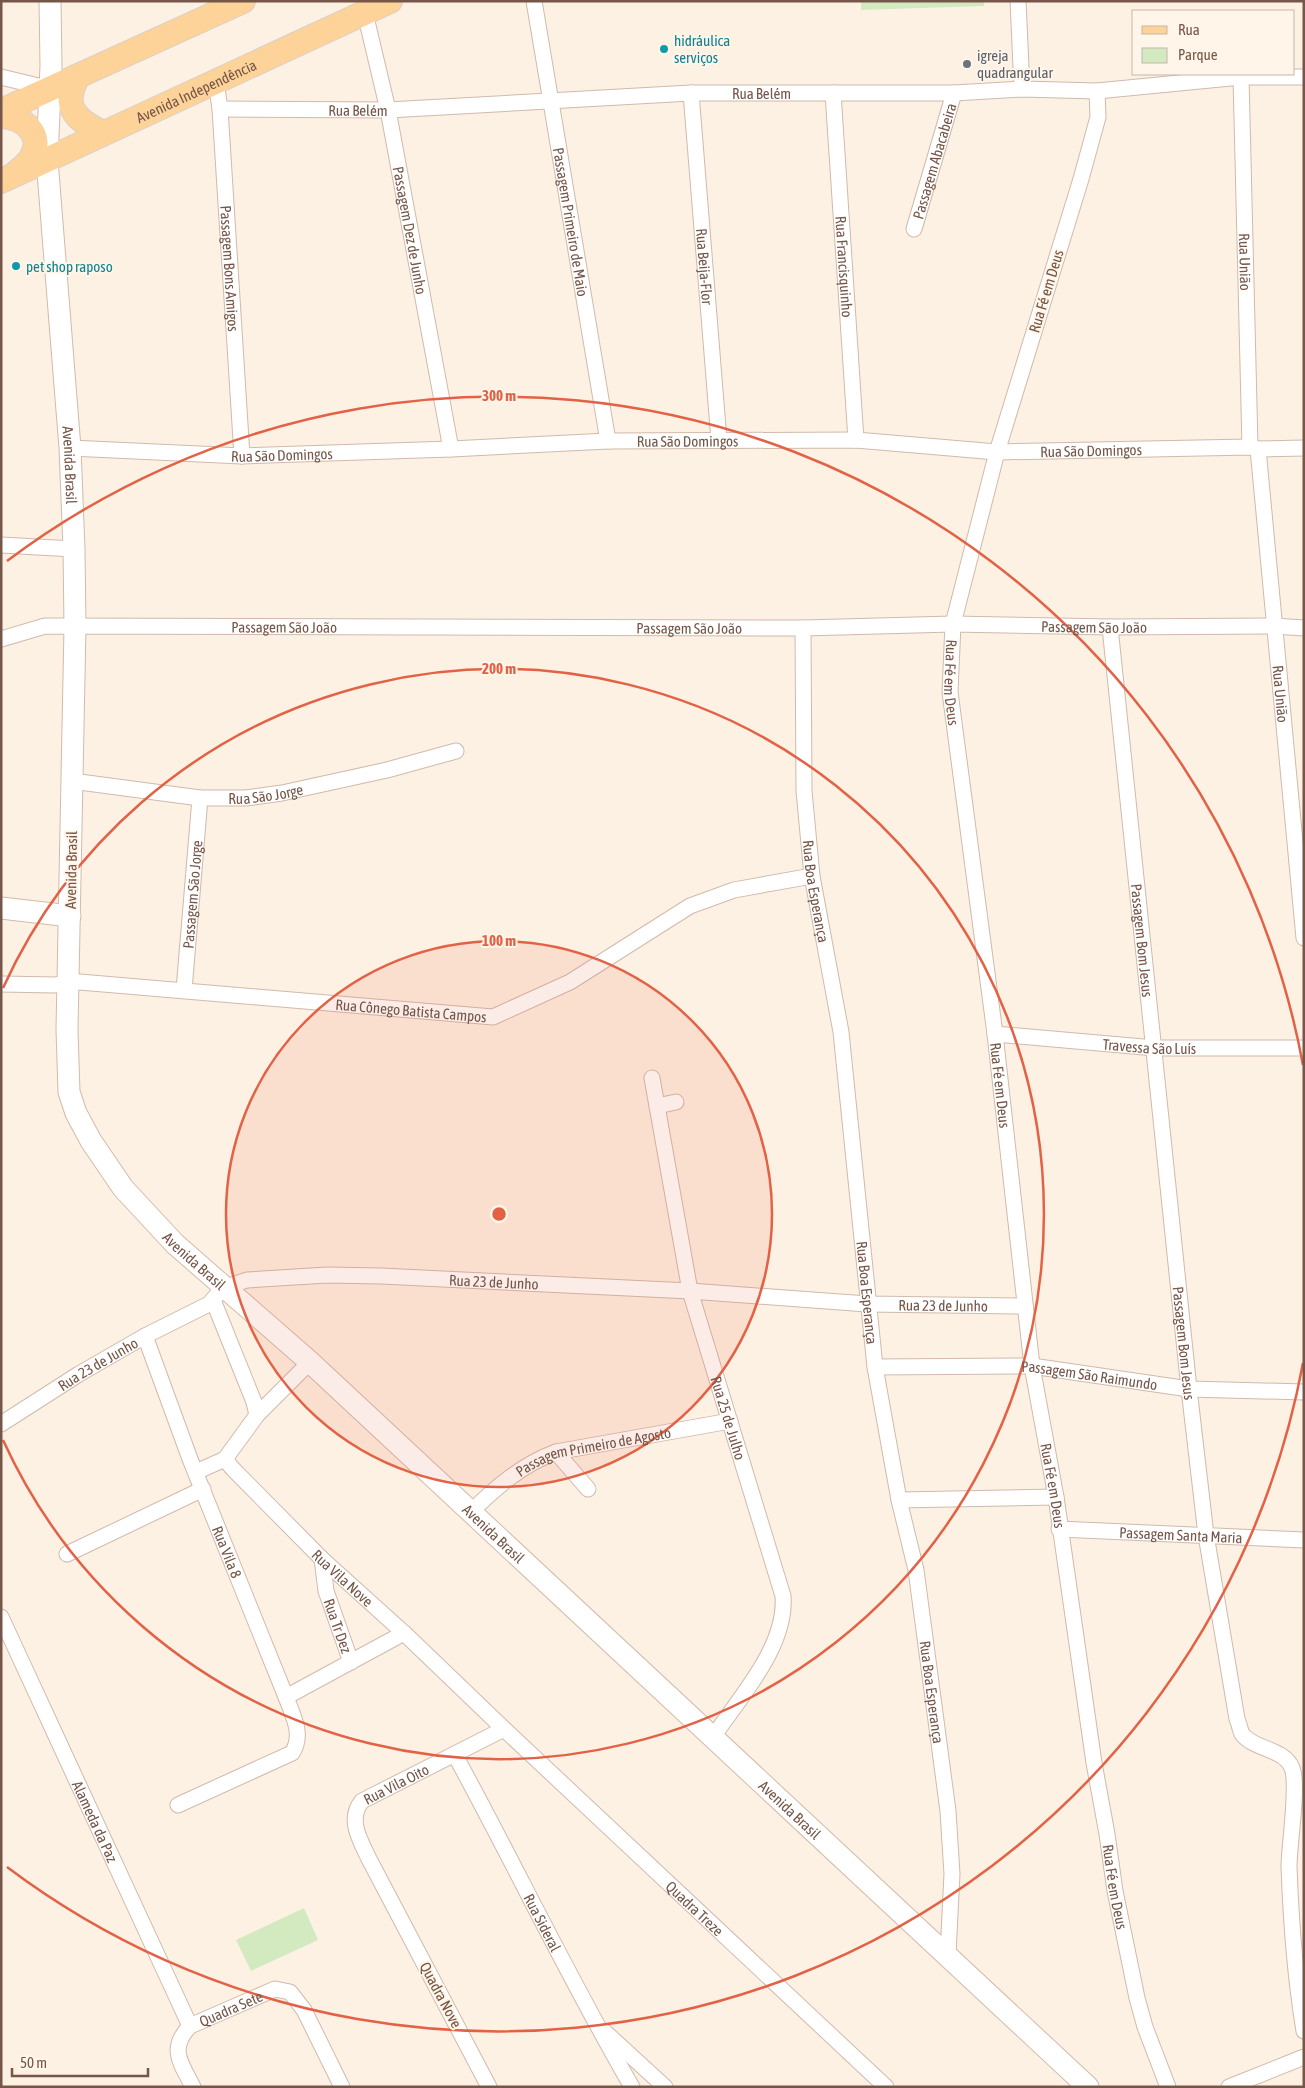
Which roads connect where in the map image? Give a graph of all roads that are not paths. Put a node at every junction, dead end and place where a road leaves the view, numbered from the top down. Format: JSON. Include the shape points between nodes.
{"nodes":[{"id":1,"x":50,"y":1,"type":"edge"},
{"id":2,"x":243,"y":1,"type":"edge"},
{"id":3,"x":390,"y":1,"type":"edge"},
{"id":4,"x":534,"y":1,"type":"edge"},
{"id":5,"x":1018,"y":1,"type":"edge"},
{"id":6,"x":365,"y":13,"type":"junction"},
{"id":7,"x":1,"y":76,"type":"edge"},
{"id":8,"x":78,"y":76,"type":"junction"},
{"id":9,"x":1304,"y":76,"type":"edge"},
{"id":10,"x":1241,"y":77,"type":"junction"},
{"id":11,"x":216,"y":81,"type":"junction"},
{"id":12,"x":51,"y":89,"type":"junction"},
{"id":13,"x":1022,"y":89,"type":"junction"},
{"id":14,"x":1096,"y":91,"type":"junction"},
{"id":15,"x":691,"y":93,"type":"junction"},
{"id":16,"x":832,"y":93,"type":"junction"},
{"id":17,"x":954,"y":93,"type":"junction"},
{"id":18,"x":550,"y":99,"type":"junction"},
{"id":19,"x":220,"y":109,"type":"junction"},
{"id":20,"x":388,"y":110,"type":"junction"},
{"id":21,"x":1,"y":111,"type":"edge"},
{"id":22,"x":1,"y":116,"type":"edge"},
{"id":23,"x":103,"y":134,"type":"junction"},
{"id":24,"x":46,"y":160,"type":"junction"},
{"id":25,"x":8,"y":178,"type":"edge"},
{"id":26,"x":914,"y":229,"type":"dead end"},
{"id":27,"x":719,"y":440,"type":"junction"},
{"id":28,"x":856,"y":440,"type":"junction"},
{"id":29,"x":608,"y":441,"type":"junction"},
{"id":30,"x":70,"y":448,"type":"junction"},
{"id":31,"x":1254,"y":448,"type":"junction"},
{"id":32,"x":1304,"y":448,"type":"edge"},
{"id":33,"x":451,"y":449,"type":"junction"},
{"id":34,"x":996,"y":452,"type":"junction"},
{"id":35,"x":242,"y":456,"type":"junction"},
{"id":36,"x":1,"y":545,"type":"edge"},
{"id":37,"x":74,"y":549,"type":"junction"},
{"id":38,"x":953,"y":624,"type":"junction"},
{"id":39,"x":75,"y":626,"type":"junction"},
{"id":40,"x":1274,"y":626,"type":"junction"},
{"id":41,"x":1110,"y":627,"type":"junction"},
{"id":42,"x":803,"y":628,"type":"junction"},
{"id":43,"x":1304,"y":628,"type":"edge"},
{"id":44,"x":1,"y":639,"type":"edge"},
{"id":45,"x":456,"y":751,"type":"dead end"},
{"id":46,"x":72,"y":781,"type":"junction"},
{"id":47,"x":200,"y":798,"type":"junction"},
{"id":48,"x":812,"y":876,"type":"junction"},
{"id":49,"x":1,"y":908,"type":"edge"},
{"id":50,"x":70,"y":916,"type":"junction"},
{"id":51,"x":1304,"y":938,"type":"edge"},
{"id":52,"x":68,"y":981,"type":"junction"},
{"id":53,"x":1,"y":984,"type":"edge"},
{"id":54,"x":184,"y":990,"type":"junction"},
{"id":55,"x":995,"y":1034,"type":"junction"},
{"id":56,"x":1155,"y":1048,"type":"junction"},
{"id":57,"x":1304,"y":1048,"type":"edge"},
{"id":58,"x":652,"y":1078,"type":"dead end"},
{"id":59,"x":676,"y":1102,"type":"dead end"},
{"id":60,"x":657,"y":1106,"type":"junction"},
{"id":61,"x":690,"y":1291,"type":"junction"},
{"id":62,"x":218,"y":1294,"type":"junction"},
{"id":63,"x":867,"y":1304,"type":"junction"},
{"id":64,"x":1026,"y":1306,"type":"junction"},
{"id":65,"x":145,"y":1336,"type":"junction"},
{"id":66,"x":310,"y":1362,"type":"junction"},
{"id":67,"x":1032,"y":1366,"type":"junction"},
{"id":68,"x":875,"y":1367,"type":"junction"},
{"id":69,"x":1189,"y":1389,"type":"junction"},
{"id":70,"x":1304,"y":1392,"type":"edge"},
{"id":71,"x":257,"y":1415,"type":"junction"},
{"id":72,"x":730,"y":1421,"type":"junction"},
{"id":73,"x":1,"y":1424,"type":"edge"},
{"id":74,"x":556,"y":1452,"type":"junction"},
{"id":75,"x":225,"y":1459,"type":"junction"},
{"id":76,"x":196,"y":1472,"type":"junction"},
{"id":77,"x":203,"y":1489,"type":"junction"},
{"id":78,"x":588,"y":1489,"type":"dead end"},
{"id":79,"x":1056,"y":1497,"type":"junction"},
{"id":80,"x":899,"y":1500,"type":"junction"},
{"id":81,"x":471,"y":1512,"type":"junction"},
{"id":82,"x":1059,"y":1529,"type":"junction"},
{"id":83,"x":1206,"y":1535,"type":"junction"},
{"id":84,"x":1304,"y":1540,"type":"edge"},
{"id":85,"x":67,"y":1554,"type":"dead end"},
{"id":86,"x":322,"y":1559,"type":"junction"},
{"id":87,"x":1,"y":1617,"type":"edge"},
{"id":88,"x":404,"y":1632,"type":"junction"},
{"id":89,"x":351,"y":1662,"type":"junction"},
{"id":90,"x":286,"y":1697,"type":"junction"},
{"id":91,"x":504,"y":1729,"type":"junction"},
{"id":92,"x":713,"y":1737,"type":"junction"},
{"id":93,"x":455,"y":1755,"type":"junction"},
{"id":94,"x":178,"y":1805,"type":"dead end"},
{"id":95,"x":394,"y":1904,"type":"joint"},
{"id":96,"x":948,"y":1954,"type":"junction"},
{"id":97,"x":596,"y":2025,"type":"junction"},
{"id":98,"x":190,"y":2026,"type":"junction"},
{"id":99,"x":1304,"y":2031,"type":"edge"},
{"id":100,"x":1304,"y":2057,"type":"edge"},
{"id":101,"x":193,"y":2087,"type":"edge"},
{"id":102,"x":342,"y":2087,"type":"edge"},
{"id":103,"x":489,"y":2087,"type":"edge"},
{"id":104,"x":632,"y":2087,"type":"edge"},
{"id":105,"x":665,"y":2087,"type":"edge"},
{"id":106,"x":886,"y":2087,"type":"edge"},
{"id":107,"x":1088,"y":2087,"type":"edge"},
{"id":108,"x":1168,"y":2087,"type":"edge"},
{"id":109,"x":1229,"y":2087,"type":"edge"}],
"edges":[{"from":1,"to":12,"type":"main road","name":"Avenida Brasil"},
{"from":2,"to":8,"type":"main road"},
{"from":3,"to":6,"type":"main road","name":"Avenida Independência"},
{"from":4,"to":18,"type":"street","name":"Passagem Primeiro de Maio"},
{"from":5,"to":13,"type":"street"},
{"from":6,"to":11,"type":"main road","name":"Avenida Independência"},
{"from":6,"to":20,"type":"street","name":"Passagem Dez de Junho"},
{"from":7,"to":12,"type":"street"},
{"from":8,"to":12,"type":"main road"},
{"from":8,"to":23,"type":"main road","via":[[72,87],[71,107],[78,119]]},
{"from":9,"to":10,"type":"street","name":"Rua Belém"},
{"from":10,"to":14,"type":"street","name":"Rua Belém"},
{"from":10,"to":31,"type":"street","name":"Rua União"},
{"from":11,"to":19,"type":"street","name":"Passagem Bons Amigos"},
{"from":11,"to":23,"type":"main road","name":"Avenida Independência"},
{"from":12,"to":21,"type":"main road"},
{"from":12,"to":24,"type":"main road","name":"Avenida Brasil"},
{"from":13,"to":14,"type":"street","name":"Rua Belém"},
{"from":13,"to":17,"type":"street","name":"Rua Belém"},
{"from":14,"to":34,"type":"street","name":"Rua Fé em Deus","via":[[1098,118]]},
{"from":15,"to":16,"type":"street","name":"Rua Belém"},
{"from":15,"to":18,"type":"street","name":"Rua Belém"},
{"from":15,"to":27,"type":"street","name":"Rua Beija-Flor"},
{"from":16,"to":17,"type":"street","name":"Rua Belém"},
{"from":16,"to":28,"type":"street","name":"Rua Francisquinho"},
{"from":17,"to":26,"type":"street","name":"Passagem Abacabeira"},
{"from":18,"to":20,"type":"street","name":"Rua Belém"},
{"from":18,"to":29,"type":"street","name":"Passagem Primeiro de Maio"},
{"from":19,"to":20,"type":"street","name":"Rua Belém"},
{"from":19,"to":35,"type":"street","name":"Passagem Bons Amigos"},
{"from":20,"to":33,"type":"street","name":"Passagem Dez de Junho"},
{"from":22,"to":25,"type":"main road","via":[[27,124],[34,134],[36,146],[31,159]]},
{"from":23,"to":24,"type":"main road","name":"Avenida Independência"},
{"from":24,"to":25,"type":"main road","name":"Avenida Independência"},
{"from":24,"to":30,"type":"main road","name":"Avenida Brasil"},
{"from":27,"to":28,"type":"street","name":"Rua São Domingos"},
{"from":27,"to":29,"type":"street","name":"Rua São Domingos"},
{"from":28,"to":34,"type":"street","name":"Rua São Domingos"},
{"from":29,"to":33,"type":"street","name":"Rua São Domingos"},
{"from":30,"to":35,"type":"street","name":"Rua São Domingos"},
{"from":30,"to":37,"type":"main road","name":"Avenida Brasil"},
{"from":31,"to":32,"type":"street","name":"Rua São Domingos"},
{"from":31,"to":34,"type":"street","name":"Rua São Domingos"},
{"from":31,"to":40,"type":"street","name":"Rua União"},
{"from":33,"to":35,"type":"street","name":"Rua São Domingos"},
{"from":34,"to":38,"type":"street","name":"Rua Fé em Deus"},
{"from":36,"to":37,"type":"street"},
{"from":37,"to":39,"type":"main road","name":"Avenida Brasil"},
{"from":38,"to":41,"type":"street","name":"Passagem São João"},
{"from":38,"to":42,"type":"street","name":"Passagem São João"},
{"from":38,"to":55,"type":"street","name":"Rua Fé em Deus","via":[[950,692]]},
{"from":39,"to":42,"type":"street","name":"Passagem São João"},
{"from":39,"to":44,"type":"street","name":"Passagem São João","via":[[45,626]]},
{"from":39,"to":46,"type":"main road","name":"Avenida Brasil"},
{"from":40,"to":41,"type":"street","name":"Passagem São João"},
{"from":40,"to":43,"type":"street","name":"Passagem São João"},
{"from":40,"to":51,"type":"street","name":"Rua União"},
{"from":41,"to":56,"type":"street","name":"Passagem Bom Jesus"},
{"from":42,"to":48,"type":"street","name":"Rua Boa Esperança","via":[[804,791]]},
{"from":45,"to":47,"type":"street","name":"Rua São Jorge","via":[[282,793],[246,798]]},
{"from":46,"to":47,"type":"street","name":"Rua São Jorge"},
{"from":46,"to":50,"type":"main road","name":"Avenida Brasil"},
{"from":47,"to":54,"type":"street","name":"Passagem São Jorge"},
{"from":48,"to":54,"type":"street","name":"Rua Cônego Batista Campos","via":[[734,890],[690,906],[570,982],[493,1017]]},
{"from":48,"to":63,"type":"street","name":"Rua Boa Esperança","via":[[841,1032]]},
{"from":49,"to":50,"type":"main road"},
{"from":50,"to":52,"type":"main road","name":"Avenida Brasil"},
{"from":52,"to":53,"type":"street","name":"Rua Cônego Batista Campos","via":[[56,985]]},
{"from":52,"to":54,"type":"street","name":"Rua Cônego Batista Campos"},
{"from":52,"to":62,"type":"main road","name":"Avenida Brasil","via":[[67,1060],[69,1092],[76,1113],[123,1188]]},
{"from":55,"to":56,"type":"street","name":"Travessa São Luís"},
{"from":55,"to":64,"type":"street","name":"Rua Fé em Deus"},
{"from":56,"to":57,"type":"street","name":"Travessa São Luís"},
{"from":56,"to":69,"type":"street","name":"Passagem Bom Jesus"},
{"from":58,"to":60,"type":"street","name":"Rua 25 de Julho"},
{"from":59,"to":60,"type":"street"},
{"from":60,"to":61,"type":"street","name":"Rua 25 de Julho"},
{"from":61,"to":62,"type":"street","name":"Rua 23 de Junho","via":[[327,1275],[255,1280]]},
{"from":61,"to":63,"type":"street","name":"Rua 23 de Junho"},
{"from":61,"to":72,"type":"street","name":"Rua 25 de Julho"},
{"from":62,"to":65,"type":"street","name":"Rua 23 de Junho"},
{"from":62,"to":66,"type":"main road","name":"Avenida Brasil"},
{"from":62,"to":71,"type":"street"},
{"from":63,"to":64,"type":"street","name":"Rua 23 de Junho"},
{"from":63,"to":68,"type":"street","name":"Rua Boa Esperança"},
{"from":64,"to":67,"type":"street","name":"Rua Fé em Deus"},
{"from":65,"to":73,"type":"street","name":"Rua 23 de Junho","via":[[78,1374]]},
{"from":65,"to":76,"type":"street","name":"Rua Vila 8"},
{"from":66,"to":71,"type":"street"},
{"from":66,"to":81,"type":"main road","name":"Avenida Brasil"},
{"from":67,"to":68,"type":"street","name":"Passagem São Raimundo"},
{"from":67,"to":69,"type":"street","name":"Passagem São Raimundo"},
{"from":67,"to":79,"type":"street","name":"Rua Fé em Deus"},
{"from":68,"to":80,"type":"street","name":"Rua Boa Esperança"},
{"from":69,"to":70,"type":"street","name":"Passagem São Raimundo"},
{"from":69,"to":83,"type":"street","name":"Passagem Bom Jesus"},
{"from":71,"to":75,"type":"street"},
{"from":72,"to":74,"type":"street","name":"Passagem Primeiro de Agosto"},
{"from":72,"to":92,"type":"street","name":"Rua 25 de Julho","via":[[783,1596],[784,1611],[769,1654]]},
{"from":74,"to":78,"type":"street"},
{"from":74,"to":81,"type":"street","name":"Passagem Primeiro de Agosto","via":[[521,1470]]},
{"from":75,"to":76,"type":"street"},
{"from":75,"to":86,"type":"street","name":"Rua Vila Nove"},
{"from":76,"to":77,"type":"street","name":"Rua Vila 8"},
{"from":77,"to":85,"type":"street"},
{"from":77,"to":90,"type":"street","name":"Rua Vila 8"},
{"from":79,"to":80,"type":"street"},
{"from":79,"to":82,"type":"street","name":"Rua Fé em Deus"},
{"from":80,"to":96,"type":"street","name":"Rua Boa Esperança","via":[[916,1570],[948,1811],[952,1874]]},
{"from":81,"to":92,"type":"main road","name":"Avenida Brasil"},
{"from":82,"to":83,"type":"street","name":"Passagem Santa Maria"},
{"from":82,"to":108,"type":"street","name":"Rua Fé em Deus","via":[[1115,1891],[1137,1998]]},
{"from":83,"to":84,"type":"street","name":"Passagem Santa Maria"},
{"from":83,"to":99,"type":"street","name":"Passagem Bom Jesus","via":[[1242,1733],[1254,1745],[1285,1759],[1292,1767],[1289,1865],[1296,1982]]},
{"from":86,"to":88,"type":"street","name":"Rua Vila Nove"},
{"from":86,"to":89,"type":"street","name":"Rua Tr Dez","via":[[326,1591]]},
{"from":87,"to":98,"type":"street","name":"Alameda da Paz"},
{"from":88,"to":89,"type":"street","name":"Rua Tr Dez"},
{"from":88,"to":91,"type":"street","name":"Rua Vila Nove"},
{"from":89,"to":90,"type":"street"},
{"from":90,"to":94,"type":"street","name":"Rua Vila 8","via":[[299,1734],[298,1744],[292,1753]]},
{"from":91,"to":93,"type":"street","name":"Rua Vila Oito"},
{"from":91,"to":106,"type":"street","name":"Quadra Treze"},
{"from":92,"to":96,"type":"main road","name":"Avenida Brasil"},
{"from":93,"to":95,"type":"street","name":"Rua Vila Oito","via":[[362,1801],[355,1813],[356,1831]]},
{"from":93,"to":97,"type":"street","name":"Rua Sideral"},
{"from":95,"to":103,"type":"street","name":"Quadra Nove"},
{"from":96,"to":107,"type":"main road","name":"Avenida Brasil"},
{"from":97,"to":104,"type":"street","name":"Rua Sideral"},
{"from":97,"to":105,"type":"street"},
{"from":98,"to":101,"type":"street","name":"Quadra Sete","via":[[177,2046]]},
{"from":98,"to":102,"type":"street","name":"Quadra Sete","via":[[275,1989],[290,1992],[304,2010]]},
{"from":100,"to":109,"type":"street"}]}
